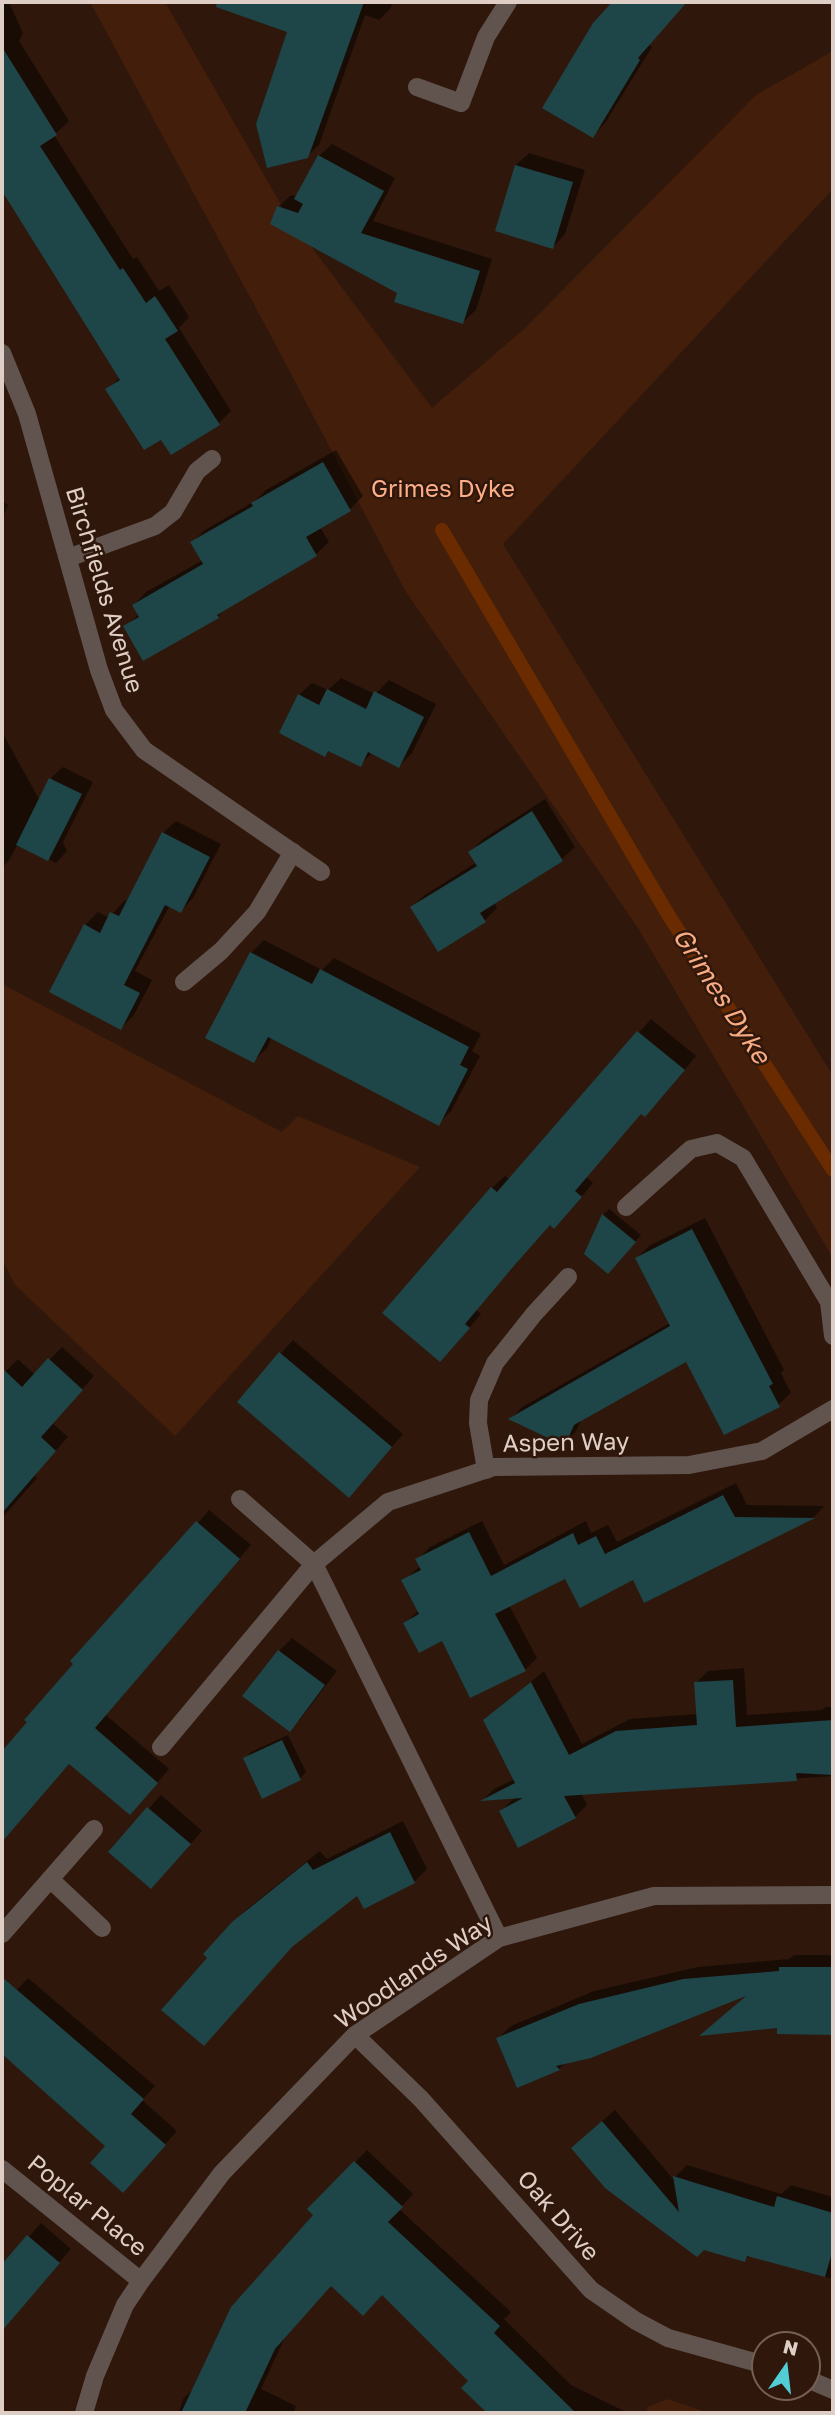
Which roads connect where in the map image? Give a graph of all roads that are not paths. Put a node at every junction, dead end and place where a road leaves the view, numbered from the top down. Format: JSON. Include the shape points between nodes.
{"nodes":[{"id":1,"x":508,"y":2,"type":"edge"},
{"id":2,"x":417,"y":87,"type":"dead end"},
{"id":3,"x":2,"y":352,"type":"edge"},
{"id":4,"x":212,"y":459,"type":"dead end"},
{"id":5,"x":68,"y":558,"type":"junction"},
{"id":6,"x":293,"y":852,"type":"junction"},
{"id":7,"x":321,"y":872,"type":"dead end"},
{"id":8,"x":184,"y":982,"type":"dead end"},
{"id":9,"x":626,"y":1207,"type":"dead end"},
{"id":10,"x":568,"y":1277,"type":"dead end"},
{"id":11,"x":833,"y":1336,"type":"edge"},
{"id":12,"x":833,"y":1409,"type":"edge"},
{"id":13,"x":486,"y":1470,"type":"junction"},
{"id":14,"x":240,"y":1499,"type":"dead end"},
{"id":15,"x":314,"y":1564,"type":"junction"},
{"id":16,"x":161,"y":1747,"type":"dead end"},
{"id":17,"x":94,"y":1829,"type":"dead end"},
{"id":18,"x":50,"y":1880,"type":"junction"},
{"id":19,"x":833,"y":1895,"type":"edge"},
{"id":20,"x":102,"y":1928,"type":"dead end"},
{"id":21,"x":2,"y":1934,"type":"edge"},
{"id":22,"x":499,"y":1938,"type":"junction"},
{"id":23,"x":355,"y":2035,"type":"junction"},
{"id":24,"x":2,"y":2169,"type":"edge"},
{"id":25,"x":141,"y":2281,"type":"junction"},
{"id":26,"x":751,"y":2361,"type":"edge"},
{"id":27,"x":84,"y":2413,"type":"edge"}],
"edges":[{"from":1,"to":2,"type":"street","via":[[486,37],[461,103]]},
{"from":3,"to":5,"type":"street","name":"Birchfields Avenue","via":[[27,414]]},
{"from":4,"to":5,"type":"street","via":[[197,471],[173,512],[155,526]]},
{"from":5,"to":6,"type":"street","name":"Birchfields Avenue","via":[[114,710],[144,750]]},
{"from":6,"to":7,"type":"street","name":"Birchfields Avenue"},
{"from":6,"to":8,"type":"street","via":[[257,912]]},
{"from":9,"to":11,"type":"street","via":[[691,1149],[717,1143],[743,1158],[829,1303]]},
{"from":10,"to":13,"type":"street","via":[[495,1363],[479,1400]]},
{"from":12,"to":13,"type":"street","name":"Aspen Way","via":[[762,1451],[689,1465]]},
{"from":13,"to":15,"type":"street","name":"Aspen Way","via":[[388,1502]]},
{"from":14,"to":15,"type":"street"},
{"from":15,"to":16,"type":"street","name":"Aspen Way"},
{"from":15,"to":22,"type":"street"},
{"from":17,"to":18,"type":"street"},
{"from":18,"to":20,"type":"street"},
{"from":18,"to":21,"type":"street"},
{"from":19,"to":22,"type":"street","name":"Woodlands Way","via":[[654,1896]]},
{"from":22,"to":23,"type":"street","name":"Woodlands Way"},
{"from":23,"to":25,"type":"street","name":"Woodlands Way","via":[[222,2173]]},
{"from":23,"to":26,"type":"street","name":"Oak Drive","via":[[421,2099],[591,2290],[668,2338]]},
{"from":24,"to":25,"type":"street","name":"Poplar Place"},
{"from":25,"to":27,"type":"street","name":"Woodlands Way","via":[[125,2305]]}]}
